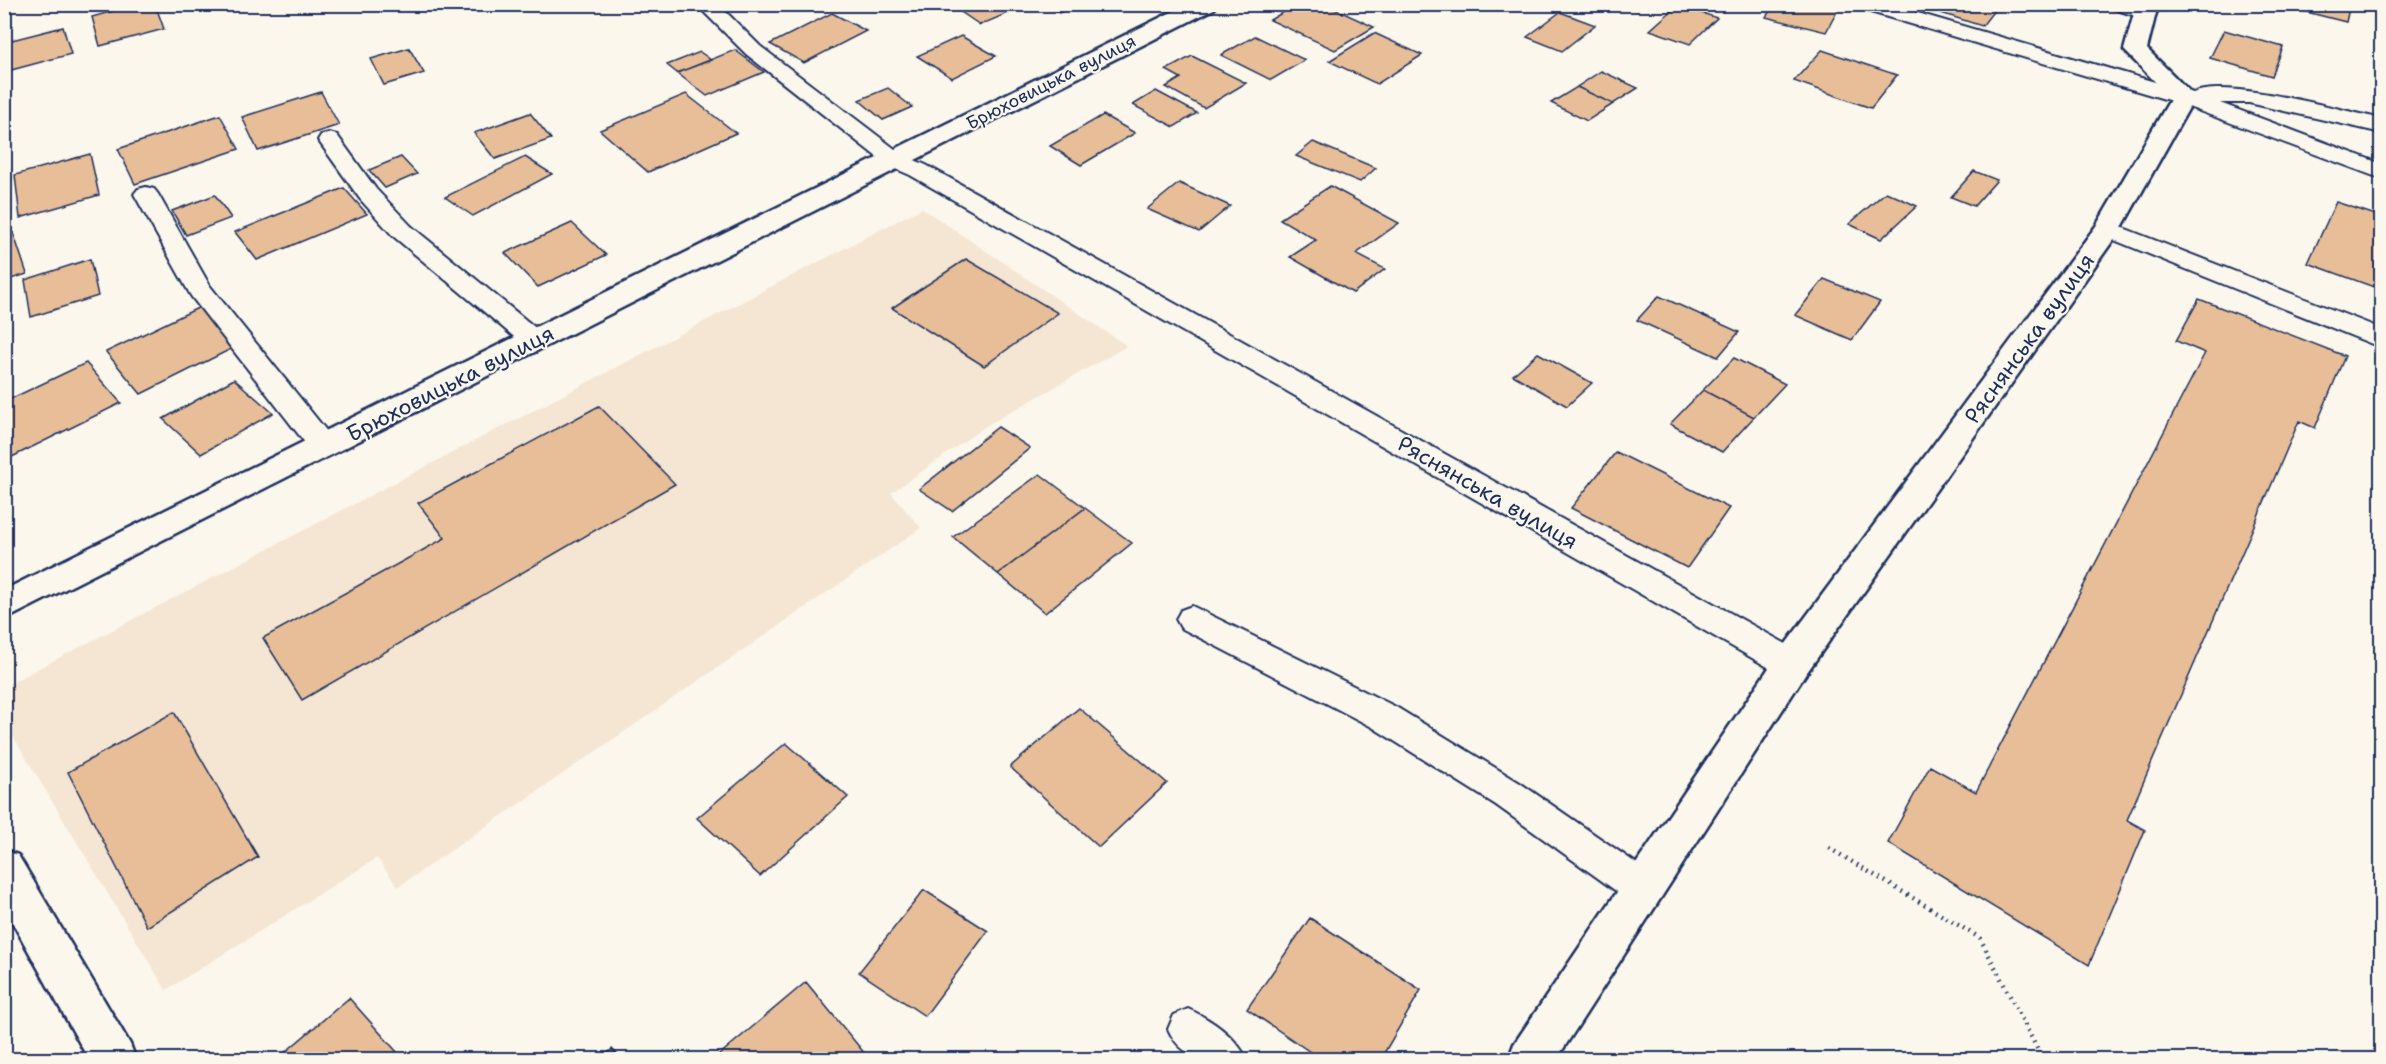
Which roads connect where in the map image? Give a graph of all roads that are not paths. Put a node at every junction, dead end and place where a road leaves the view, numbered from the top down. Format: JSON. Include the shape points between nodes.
{"nodes":[{"id":1,"x":706,"y":4,"type":"edge"},
{"id":2,"x":1206,"y":4,"type":"edge"},
{"id":3,"x":1864,"y":4,"type":"edge"},
{"id":4,"x":2118,"y":4,"type":"edge"},
{"id":5,"x":2148,"y":9,"type":"edge"},
{"id":6,"x":2177,"y":91,"type":"junction"},
{"id":7,"x":2382,"y":126,"type":"edge"},
{"id":8,"x":329,"y":140,"type":"dead end"},
{"id":9,"x":896,"y":160,"type":"junction"},
{"id":10,"x":2382,"y":172,"type":"edge"},
{"id":11,"x":146,"y":194,"type":"dead end"},
{"id":12,"x":2108,"y":229,"type":"junction"},
{"id":13,"x":2382,"y":339,"type":"edge"},
{"id":14,"x":534,"y":340,"type":"junction"},
{"id":15,"x":323,"y":446,"type":"junction"},
{"id":16,"x":4,"y":606,"type":"edge"},
{"id":17,"x":1192,"y":619,"type":"dead end"},
{"id":18,"x":1792,"y":664,"type":"junction"},
{"id":19,"x":4,"y":868,"type":"edge"},
{"id":20,"x":1643,"y":889,"type":"junction"},
{"id":21,"x":1188,"y":1029,"type":"dead end"},
{"id":22,"x":114,"y":1059,"type":"edge"},
{"id":23,"x":1227,"y":1059,"type":"edge"},
{"id":24,"x":1530,"y":1059,"type":"edge"}],
"edges":[{"from":1,"to":9,"type":"lane","via":[[753,50]]},
{"from":2,"to":9,"type":"street","name":"Брюховицька вулиця"},
{"from":3,"to":6,"type":"lane"},
{"from":4,"to":5,"type":"lane"},
{"from":5,"to":6,"type":"street","via":[[2136,50]]},
{"from":6,"to":7,"type":"lane","via":[[2248,97]]},
{"from":6,"to":10,"type":"lane"},
{"from":6,"to":12,"type":"street","name":"Ряснянська вулиця"},
{"from":8,"to":14,"type":"lane","via":[[368,194],[402,231]]},
{"from":9,"to":14,"type":"street","name":"Брюховицька вулиця"},
{"from":9,"to":18,"type":"lane","name":"Ряснянська вулиця"},
{"from":11,"to":15,"type":"lane","via":[[200,290]]},
{"from":12,"to":13,"type":"lane"},
{"from":12,"to":18,"type":"street","name":"Ряснянська вулиця"},
{"from":14,"to":15,"type":"street","name":"Брюховицька вулиця"},
{"from":15,"to":16,"type":"street","name":"Брюховицька вулиця"},
{"from":17,"to":20,"type":"lane","via":[[1384,717],[1508,794]]},
{"from":18,"to":20,"type":"street","name":"Ряснянська вулиця"},
{"from":19,"to":22,"type":"street"},
{"from":20,"to":24,"type":"street","name":"Ряснянська вулиця"},
{"from":21,"to":23,"type":"lane"}]}
